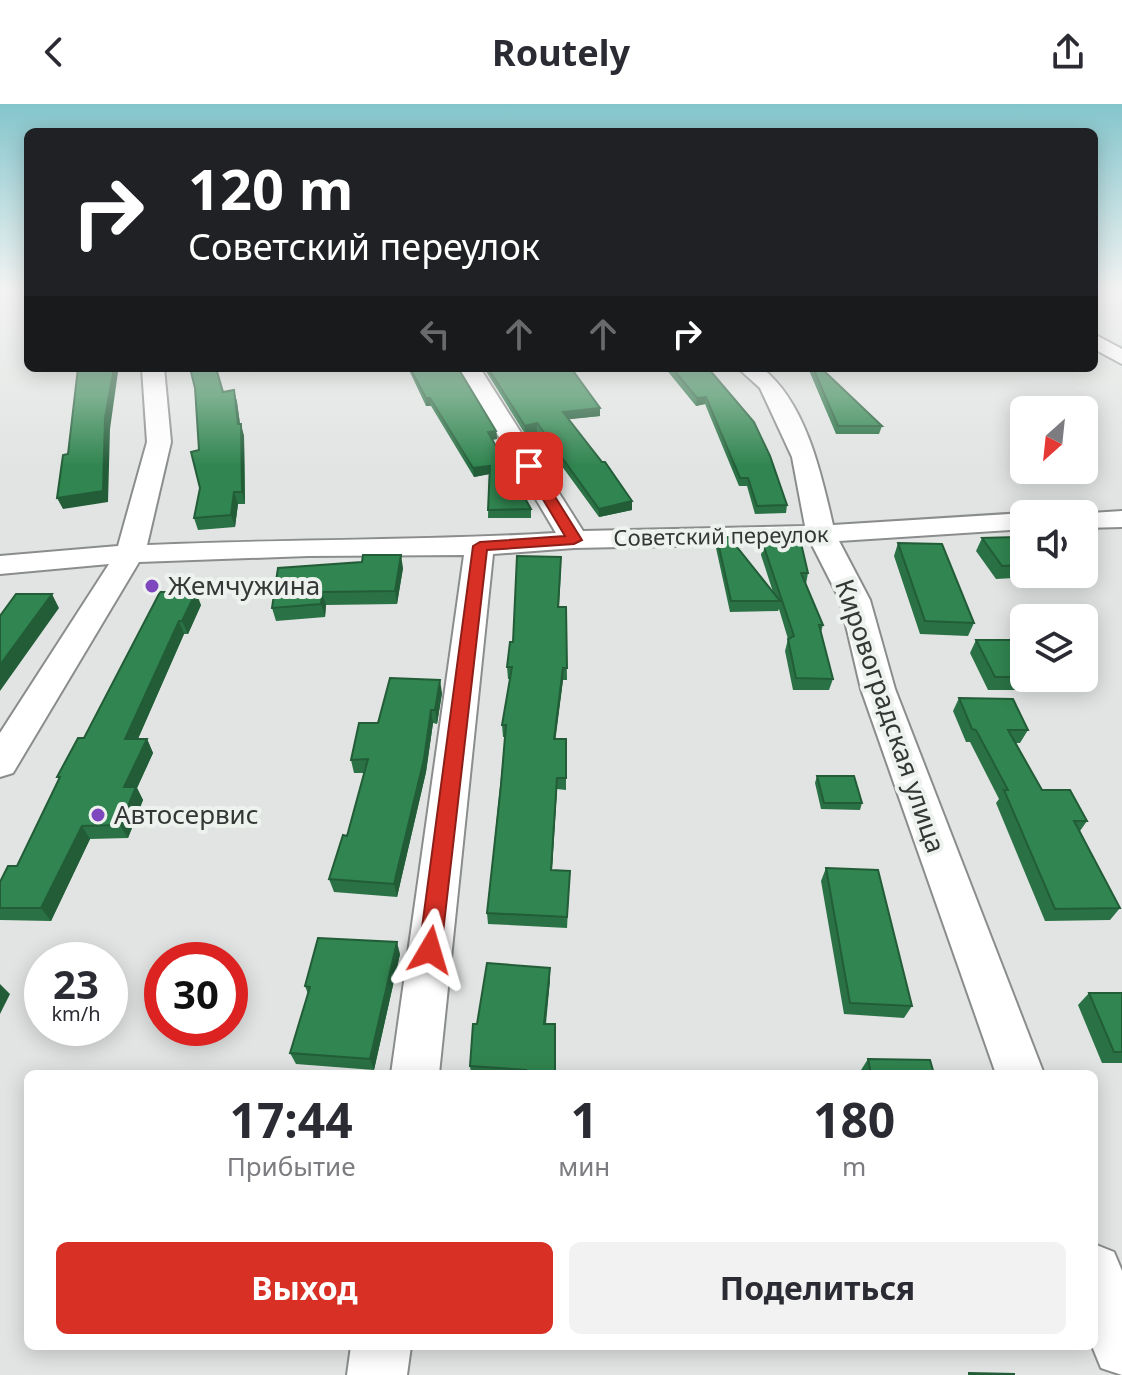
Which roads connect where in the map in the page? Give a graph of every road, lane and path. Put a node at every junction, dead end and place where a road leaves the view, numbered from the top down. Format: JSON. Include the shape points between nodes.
{"nodes":[{"id":1,"x":153,"y":372,"type":"edge"},
{"id":2,"x":471,"y":372,"type":"edge"},
{"id":3,"x":754,"y":372,"type":"edge"},
{"id":4,"x":1122,"y":519,"type":"edge"},
{"id":5,"x":1098,"y":520,"type":"edge"},
{"id":6,"x":1010,"y":522,"type":"edge"},
{"id":7,"x":821,"y":534,"type":"junction"},
{"id":8,"x":574,"y":540,"type":"junction"},
{"id":9,"x":480,"y":546,"type":"junction"},
{"id":10,"x":130,"y":554,"type":"junction"},
{"id":11,"x":0,"y":565,"type":"edge"},
{"id":12,"x":0,"y":763,"type":"edge"},
{"id":13,"x":415,"y":1070,"type":"edge"},
{"id":14,"x":1019,"y":1070,"type":"edge"},
{"id":15,"x":1098,"y":1283,"type":"edge"},
{"id":16,"x":1122,"y":1347,"type":"edge"},
{"id":17,"x":380,"y":1350,"type":"edge"},
{"id":18,"x":377,"y":1375,"type":"edge"}],
"edges":[{"from":1,"to":10,"type":"street","via":[[159,442]]},
{"from":2,"to":8,"type":"street"},
{"from":3,"to":7,"type":"street","name":"Кировоградская улица","via":[[770,385],[805,457]]},
{"from":4,"to":5,"type":"street"},
{"from":6,"to":7,"type":"street","name":"Советский переулок"},
{"from":7,"to":8,"type":"street","name":"Советский переулок"},
{"from":7,"to":14,"type":"street","name":"Кировоградская улица","via":[[855,600],[878,689]]},
{"from":8,"to":9,"type":"street","name":"Советский переулок"},
{"from":9,"to":10,"type":"street","name":"Советский переулок"},
{"from":9,"to":13,"type":"street"},
{"from":10,"to":11,"type":"street","name":"Советский переулок"},
{"from":10,"to":12,"type":"street"},
{"from":15,"to":16,"type":"street"},
{"from":17,"to":18,"type":"street"}]}
